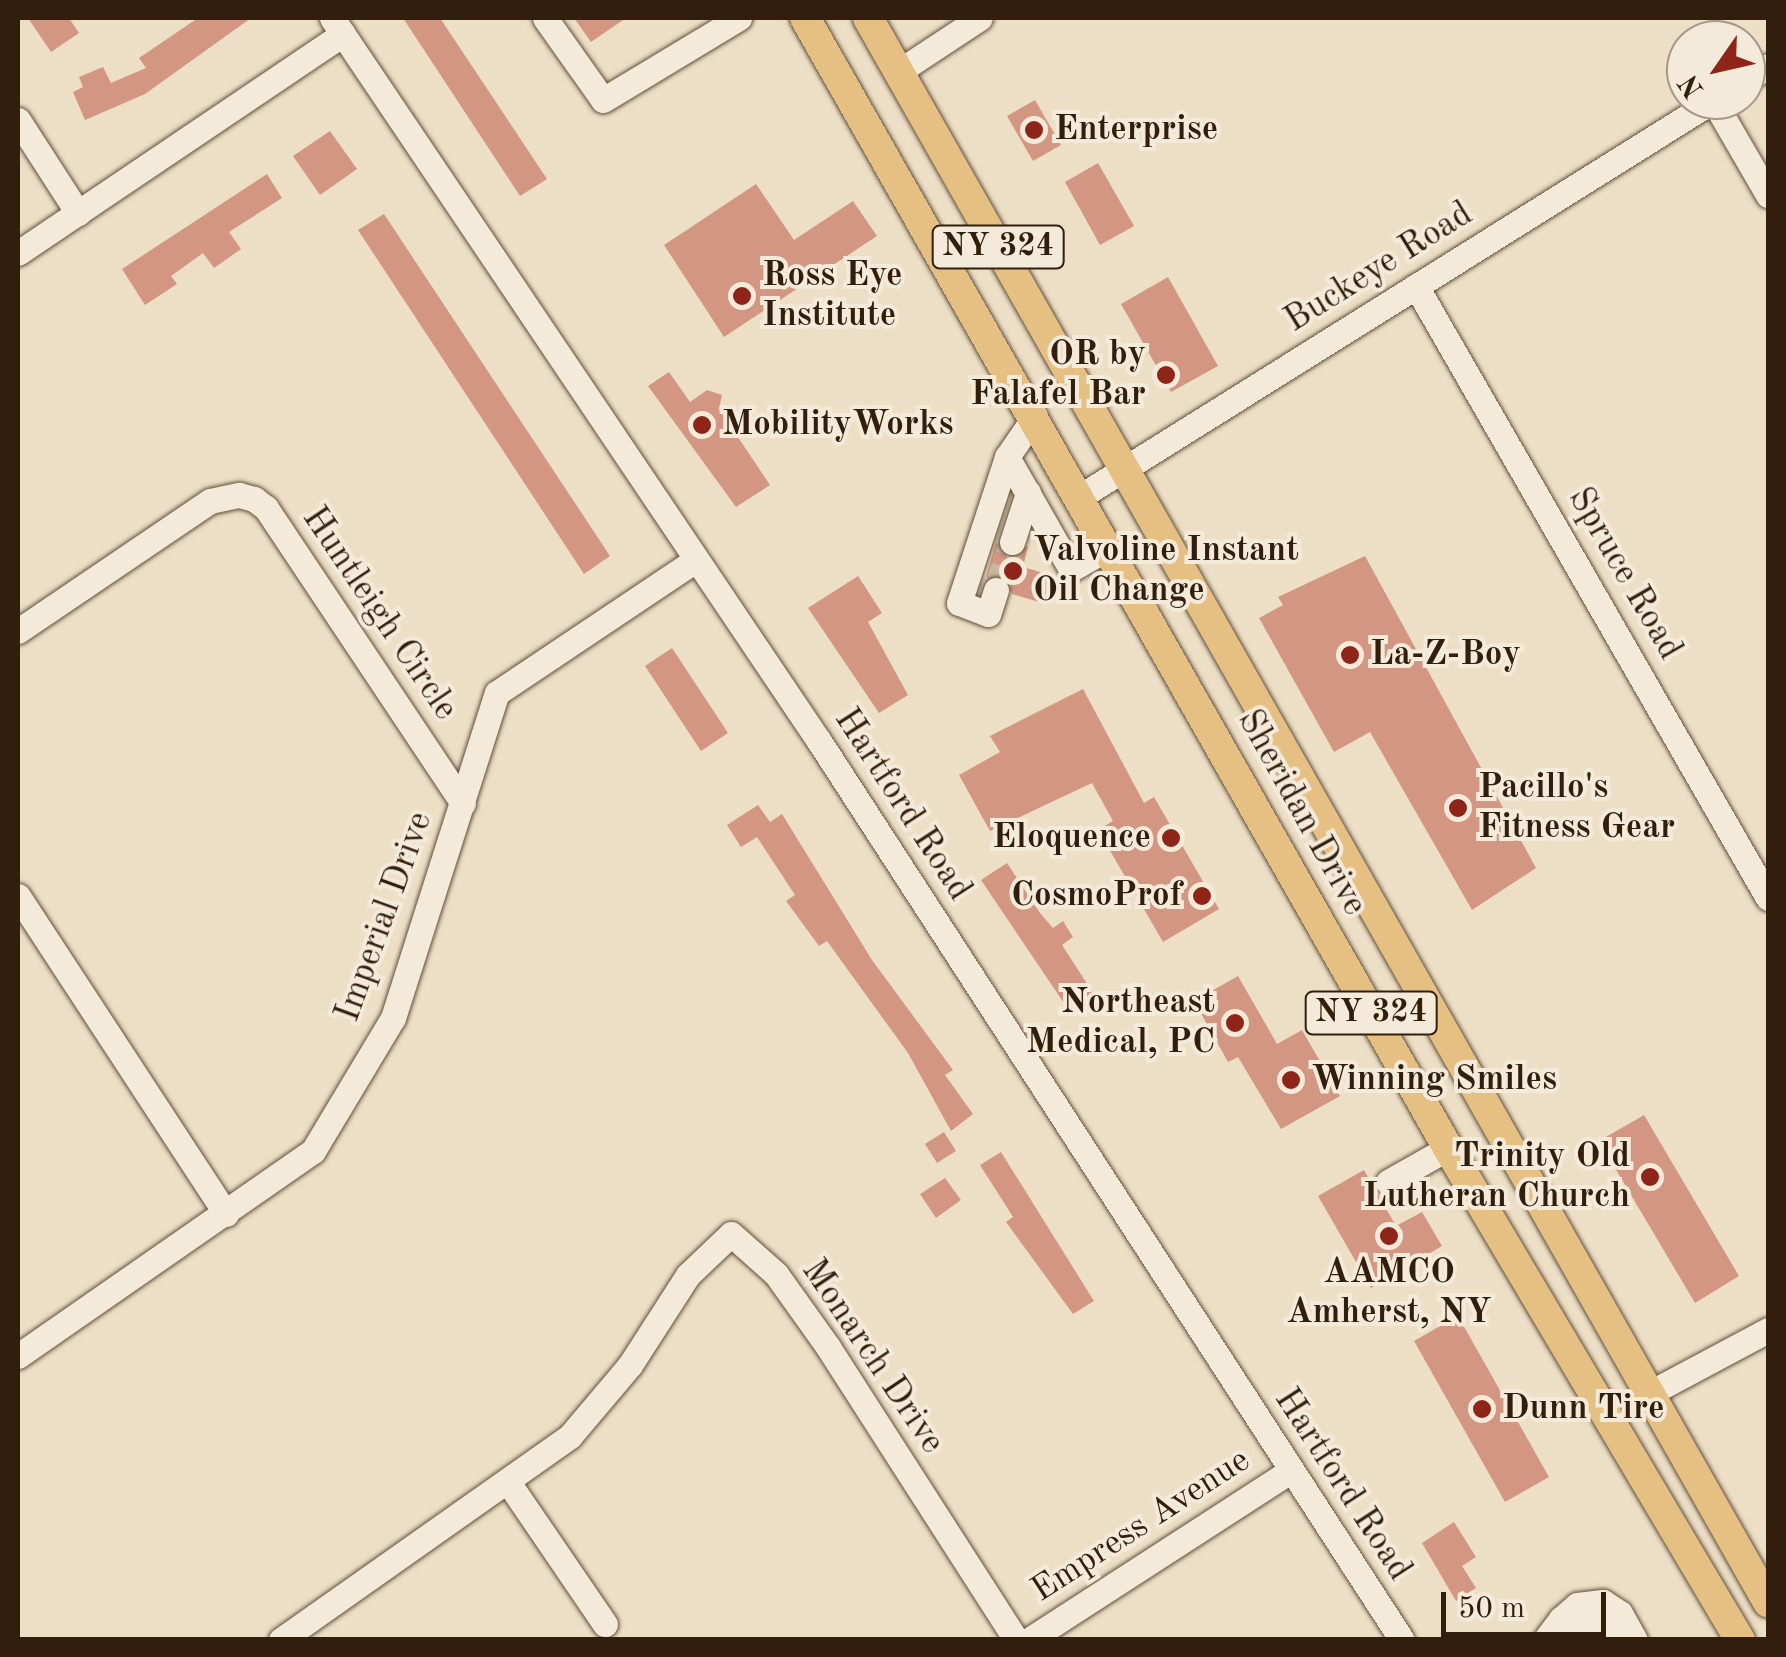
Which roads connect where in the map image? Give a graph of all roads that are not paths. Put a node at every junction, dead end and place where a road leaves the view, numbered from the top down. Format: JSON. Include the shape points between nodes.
{"nodes":[{"id":1,"x":545,"y":18,"type":"edge"},
{"id":2,"x":739,"y":18,"type":"edge"},
{"id":3,"x":806,"y":18,"type":"edge"},
{"id":4,"x":868,"y":18,"type":"edge"},
{"id":5,"x":980,"y":18,"type":"edge"},
{"id":6,"x":338,"y":26,"type":"edge"},
{"id":7,"x":898,"y":72,"type":"junction"},
{"id":8,"x":18,"y":120,"type":"edge"},
{"id":9,"x":1682,"y":120,"type":"edge"},
{"id":10,"x":1725,"y":120,"type":"edge"},
{"id":11,"x":1768,"y":195,"type":"edge"},
{"id":12,"x":78,"y":212,"type":"junction"},
{"id":13,"x":18,"y":253,"type":"edge"},
{"id":14,"x":1416,"y":286,"type":"junction"},
{"id":15,"x":1035,"y":416,"type":"junction"},
{"id":16,"x":1007,"y":456,"type":"junction"},
{"id":17,"x":1124,"y":468,"type":"junction"},
{"id":18,"x":1028,"y":493,"type":"junction"},
{"id":19,"x":1081,"y":496,"type":"junction"},
{"id":20,"x":1012,"y":542,"type":"tunnel mouth"},
{"id":21,"x":1110,"y":547,"type":"junction"},
{"id":22,"x":694,"y":561,"type":"junction"},
{"id":23,"x":996,"y":590,"type":"dead end"},
{"id":24,"x":18,"y":630,"type":"edge"},
{"id":25,"x":463,"y":802,"type":"junction"},
{"id":26,"x":18,"y":896,"type":"edge"},
{"id":27,"x":1768,"y":898,"type":"edge"},
{"id":28,"x":1448,"y":1148,"type":"junction"},
{"id":29,"x":1388,"y":1182,"type":"dead end"},
{"id":30,"x":226,"y":1214,"type":"junction"},
{"id":31,"x":1768,"y":1330,"type":"edge"},
{"id":32,"x":18,"y":1356,"type":"edge"},
{"id":33,"x":1650,"y":1393,"type":"junction"},
{"id":34,"x":1290,"y":1471,"type":"junction"},
{"id":35,"x":508,"y":1482,"type":"junction"},
{"id":36,"x":1768,"y":1602,"type":"edge"},
{"id":37,"x":605,"y":1624,"type":"dead end"},
{"id":38,"x":1553,"y":1629,"type":"edge"},
{"id":39,"x":282,"y":1640,"type":"edge"},
{"id":40,"x":1016,"y":1640,"type":"edge"},
{"id":41,"x":1029,"y":1640,"type":"edge"},
{"id":42,"x":1402,"y":1640,"type":"edge"},
{"id":43,"x":1633,"y":1640,"type":"edge"},
{"id":44,"x":1740,"y":1640,"type":"edge"}],
"edges":[{"from":1,"to":2,"type":"street","via":[[603,100]]},
{"from":3,"to":15,"type":"main road","name":"Sheridan Drive","number":"NY 324"},
{"from":4,"to":7,"type":"main road","name":"Sheridan Drive","number":"NY 324"},
{"from":5,"to":7,"type":"street"},
{"from":6,"to":12,"type":"street"},
{"from":6,"to":22,"type":"street","name":"Hartford Road"},
{"from":7,"to":17,"type":"main road","name":"Sheridan Drive","number":"NY 324"},
{"from":8,"to":12,"type":"street"},
{"from":9,"to":14,"type":"street","name":"Buckeye Road"},
{"from":10,"to":11,"type":"street"},
{"from":12,"to":13,"type":"street"},
{"from":14,"to":17,"type":"street","name":"Buckeye Road"},
{"from":14,"to":27,"type":"street","name":"Spruce Road"},
{"from":15,"to":16,"type":"street"},
{"from":15,"to":19,"type":"main road","name":"Sheridan Drive","number":"NY 324"},
{"from":16,"to":18,"type":"street"},
{"from":16,"to":23,"type":"street","via":[[959,603],[988,614]]},
{"from":17,"to":19,"type":"street","name":"Buckeye Road"},
{"from":17,"to":33,"type":"main road","name":"Sheridan Drive","number":"NY 324"},
{"from":18,"to":20,"type":"street"},
{"from":18,"to":21,"type":"street","via":[[1072,569]]},
{"from":19,"to":21,"type":"main road","name":"Sheridan Drive","number":"NY 324"},
{"from":21,"to":28,"type":"main road","name":"Sheridan Drive","number":"NY 324"},
{"from":22,"to":25,"type":"street","name":"Imperial Drive","via":[[496,694]]},
{"from":22,"to":34,"type":"street","name":"Hartford Road","via":[[819,741]]},
{"from":24,"to":25,"type":"street","name":"Huntleigh Circle","via":[[210,501],[254,499]]},
{"from":25,"to":30,"type":"street","name":"Imperial Drive","via":[[393,1018],[313,1151]]},
{"from":26,"to":30,"type":"street"},
{"from":28,"to":29,"type":"street"},
{"from":28,"to":44,"type":"main road","name":"Sheridan Drive","number":"NY 324"},
{"from":30,"to":32,"type":"street","name":"Imperial Drive"},
{"from":31,"to":33,"type":"street"},
{"from":33,"to":36,"type":"main road","name":"Sheridan Drive","number":"NY 324"},
{"from":34,"to":41,"type":"street","name":"Empress Avenue"},
{"from":34,"to":42,"type":"street","name":"Hartford Road"},
{"from":35,"to":37,"type":"street"},
{"from":35,"to":39,"type":"street","name":"Monarch Drive"},
{"from":35,"to":40,"type":"street","name":"Monarch Drive","via":[[602,1402],[688,1275],[731,1234],[776,1274],[828,1347]]},
{"from":38,"to":43,"type":"street","via":[[1622,1630]]}]}
